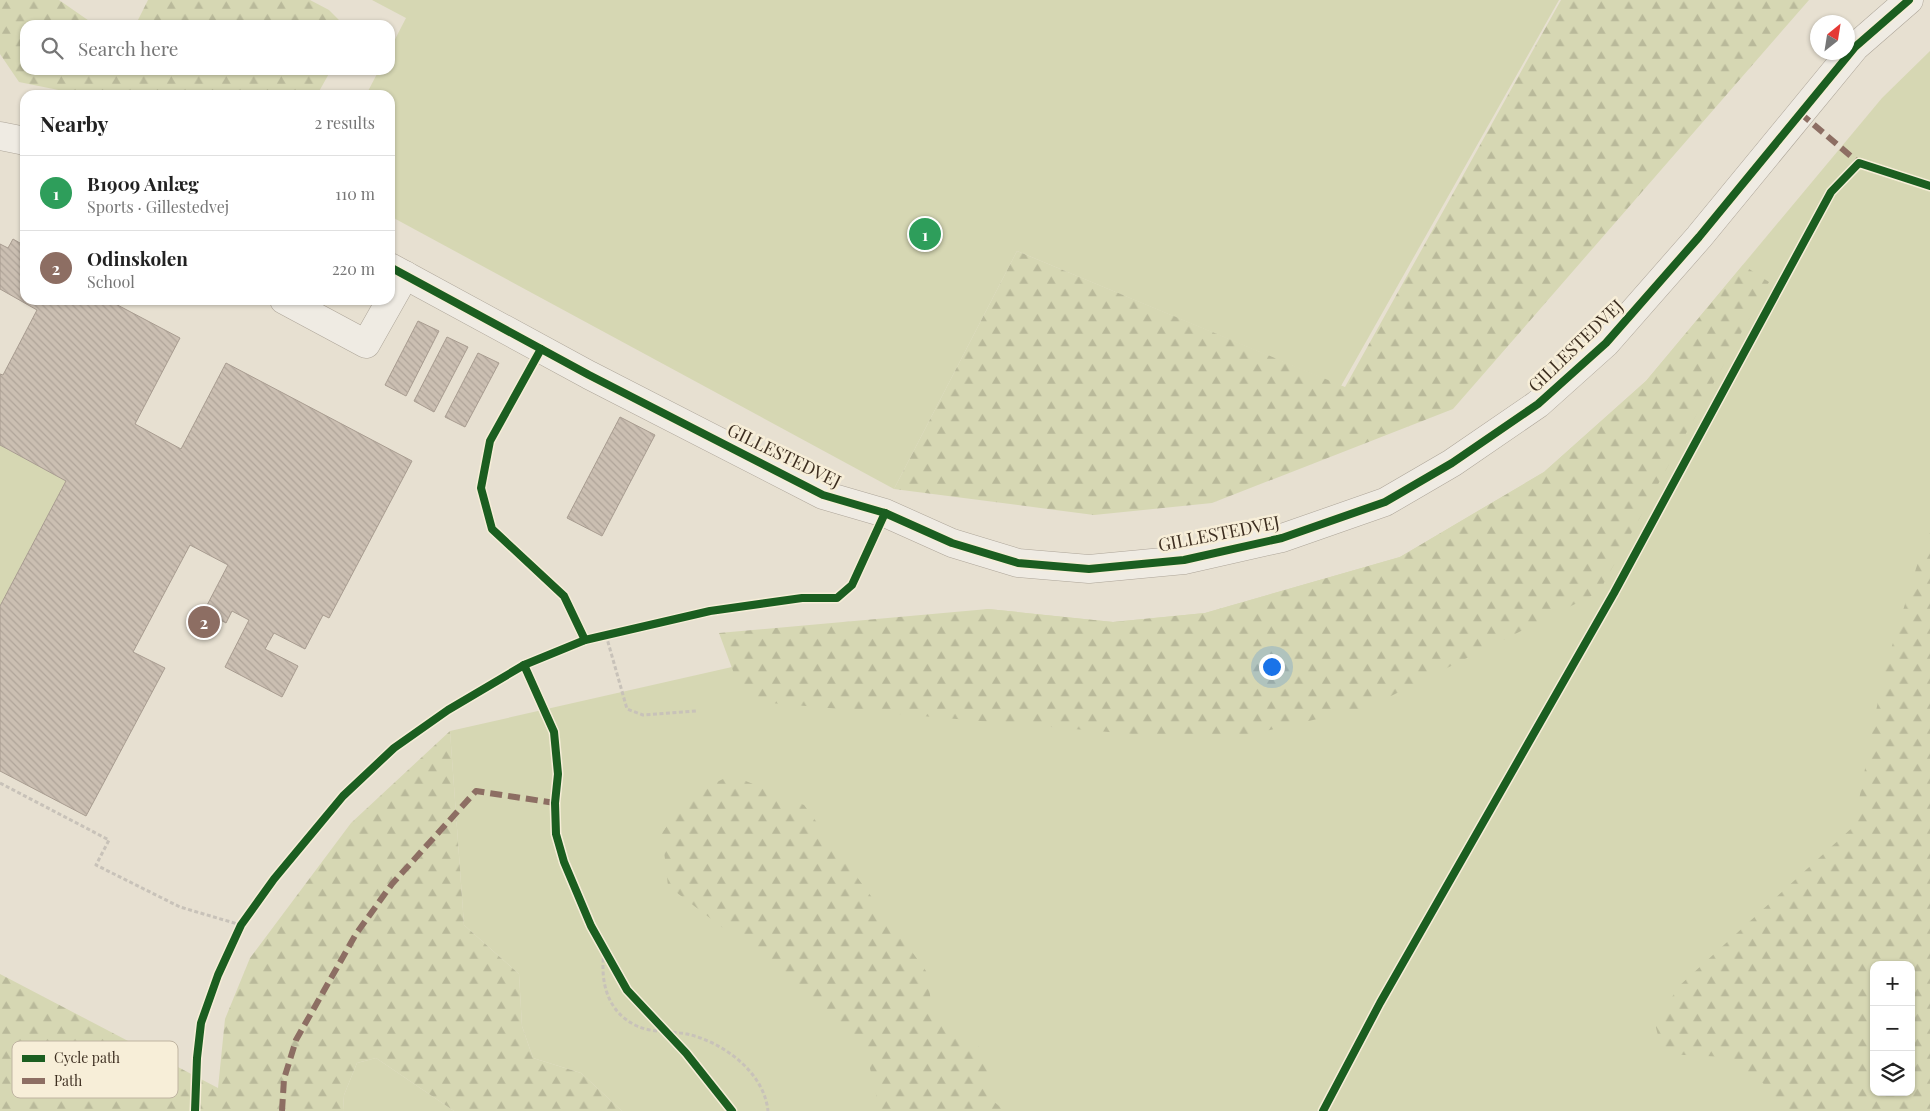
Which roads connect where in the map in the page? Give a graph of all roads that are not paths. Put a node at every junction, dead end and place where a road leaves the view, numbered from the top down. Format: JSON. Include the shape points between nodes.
{"nodes":[{"id":1,"x":1910,"y":0,"type":"edge"},
{"id":2,"x":0,"y":136,"type":"edge"},
{"id":3,"x":20,"y":140,"type":"edge"},
{"id":4,"x":398,"y":271,"type":"edge"},
{"id":5,"x":293,"y":305,"type":"edge"},
{"id":6,"x":383,"y":305,"type":"edge"}],
"edges":[{"from":1,"to":4,"type":"street","name":"GILLESTEDVEJ","via":[[1854,47],[1699,236],[1606,343],[1538,404],[1452,463],[1385,502],[1282,538],[1184,560],[1080,568],[1018,563],[952,543],[885,513],[823,495],[589,375]]},
{"from":2,"to":3,"type":"street"},
{"from":5,"to":6,"type":"street","via":[[366,344]]}]}
